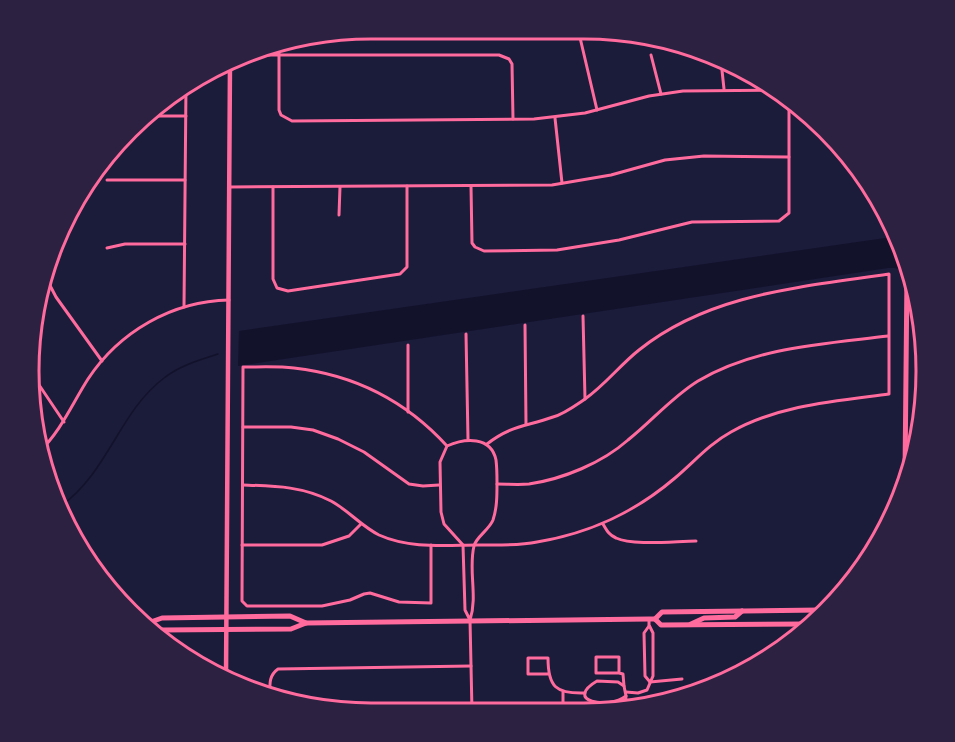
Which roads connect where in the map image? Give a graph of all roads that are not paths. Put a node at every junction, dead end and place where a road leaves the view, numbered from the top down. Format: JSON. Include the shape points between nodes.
{"nodes":[{"id":1,"x":580,"y":39,"type":"edge"},
{"id":2,"x":279,"y":52,"type":"edge"},
{"id":3,"x":651,"y":55,"type":"dead end"},
{"id":4,"x":268,"y":56,"type":"edge"},
{"id":5,"x":279,"y":56,"type":"junction"},
{"id":6,"x":722,"y":69,"type":"edge"},
{"id":7,"x":230,"y":70,"type":"edge"},
{"id":8,"x":724,"y":90,"type":"junction"},
{"id":9,"x":760,"y":90,"type":"edge"},
{"id":10,"x":661,"y":94,"type":"junction"},
{"id":11,"x":186,"y":96,"type":"edge"},
{"id":12,"x":597,"y":110,"type":"junction"},
{"id":13,"x":789,"y":110,"type":"edge"},
{"id":14,"x":159,"y":116,"type":"edge"},
{"id":15,"x":186,"y":116,"type":"junction"},
{"id":16,"x":555,"y":118,"type":"junction"},
{"id":17,"x":513,"y":119,"type":"junction"},
{"id":18,"x":789,"y":157,"type":"junction"},
{"id":19,"x":107,"y":180,"type":"dead end"},
{"id":20,"x":185,"y":180,"type":"junction"},
{"id":21,"x":562,"y":183,"type":"junction"},
{"id":22,"x":229,"y":186,"type":"junction"},
{"id":23,"x":340,"y":186,"type":"junction"},
{"id":24,"x":407,"y":186,"type":"junction"},
{"id":25,"x":471,"y":186,"type":"junction"},
{"id":26,"x":273,"y":187,"type":"junction"},
{"id":27,"x":339,"y":216,"type":"dead end"},
{"id":28,"x":184,"y":244,"type":"junction"},
{"id":29,"x":107,"y":248,"type":"dead end"},
{"id":30,"x":50,"y":285,"type":"edge"},
{"id":31,"x":907,"y":293,"type":"edge"},
{"id":32,"x":229,"y":300,"type":"junction"},
{"id":33,"x":184,"y":307,"type":"junction"},
{"id":34,"x":583,"y":316,"type":"dead end"},
{"id":35,"x":525,"y":325,"type":"dead end"},
{"id":36,"x":466,"y":334,"type":"dead end"},
{"id":37,"x":889,"y":336,"type":"junction"},
{"id":38,"x":408,"y":345,"type":"dead end"},
{"id":39,"x":102,"y":361,"type":"junction"},
{"id":40,"x":40,"y":386,"type":"edge"},
{"id":41,"x":585,"y":399,"type":"junction"},
{"id":42,"x":408,"y":412,"type":"junction"},
{"id":43,"x":64,"y":422,"type":"junction"},
{"id":44,"x":526,"y":424,"type":"junction"},
{"id":45,"x":243,"y":427,"type":"junction"},
{"id":46,"x":468,"y":440,"type":"junction"},
{"id":47,"x":47,"y":443,"type":"edge"},
{"id":48,"x":487,"y":444,"type":"junction"},
{"id":49,"x":447,"y":446,"type":"junction"},
{"id":50,"x":905,"y":456,"type":"edge"},
{"id":51,"x":497,"y":484,"type":"junction"},
{"id":52,"x":243,"y":485,"type":"junction"},
{"id":53,"x":439,"y":485,"type":"junction"},
{"id":54,"x":361,"y":524,"type":"junction"},
{"id":55,"x":603,"y":524,"type":"junction"},
{"id":56,"x":696,"y":541,"type":"dead end"},
{"id":57,"x":242,"y":545,"type":"junction"},
{"id":58,"x":431,"y":545,"type":"junction"},
{"id":59,"x":463,"y":545,"type":"junction"},
{"id":60,"x":474,"y":545,"type":"junction"},
{"id":61,"x":815,"y":610,"type":"edge"},
{"id":62,"x":742,"y":611,"type":"junction"},
{"id":63,"x":226,"y":617,"type":"junction"},
{"id":64,"x":470,"y":620,"type":"junction"},
{"id":65,"x":651,"y":621,"type":"junction"},
{"id":66,"x":153,"y":622,"type":"edge"},
{"id":67,"x":306,"y":623,"type":"junction"},
{"id":68,"x":799,"y":624,"type":"edge"},
{"id":69,"x":689,"y":625,"type":"junction"},
{"id":70,"x":164,"y":630,"type":"edge"},
{"id":71,"x":226,"y":630,"type":"junction"},
{"id":72,"x":471,"y":666,"type":"junction"},
{"id":73,"x":226,"y":670,"type":"edge"},
{"id":74,"x":619,"y":673,"type":"junction"},
{"id":75,"x":548,"y":674,"type":"junction"},
{"id":76,"x":682,"y":679,"type":"dead end"},
{"id":77,"x":650,"y":682,"type":"junction"},
{"id":78,"x":624,"y":686,"type":"junction"},
{"id":79,"x":270,"y":687,"type":"edge"},
{"id":80,"x":563,"y":692,"type":"junction"},
{"id":81,"x":585,"y":693,"type":"junction"},
{"id":82,"x":626,"y":694,"type":"junction"},
{"id":83,"x":626,"y":700,"type":"edge"},
{"id":84,"x":617,"y":701,"type":"edge"},
{"id":85,"x":472,"y":703,"type":"edge"},
{"id":86,"x":563,"y":703,"type":"edge"},
{"id":87,"x":592,"y":703,"type":"edge"}],
"edges":[{"from":1,"to":12,"type":"street"},
{"from":2,"to":5,"type":"street"},
{"from":3,"to":10,"type":"street"},
{"from":4,"to":5,"type":"street"},
{"from":5,"to":17,"type":"street","via":[[499,55],[512,64]]},
{"from":5,"to":17,"type":"street","via":[[279,110],[292,121]]},
{"from":6,"to":8,"type":"street"},
{"from":7,"to":22,"type":"main road"},
{"from":8,"to":9,"type":"street"},
{"from":8,"to":10,"type":"street"},
{"from":10,"to":12,"type":"street"},
{"from":11,"to":15,"type":"street"},
{"from":12,"to":16,"type":"street"},
{"from":13,"to":18,"type":"street"},
{"from":14,"to":15,"type":"street"},
{"from":15,"to":20,"type":"street"},
{"from":16,"to":17,"type":"street"},
{"from":16,"to":21,"type":"street"},
{"from":18,"to":21,"type":"street","via":[[704,156],[665,160],[611,176]]},
{"from":18,"to":25,"type":"street","via":[[789,213],[779,221],[692,222],[620,240],[556,250],[484,251],[475,247]]},
{"from":19,"to":20,"type":"street"},
{"from":20,"to":28,"type":"street"},
{"from":21,"to":25,"type":"street"},
{"from":22,"to":26,"type":"street"},
{"from":22,"to":32,"type":"main road"},
{"from":23,"to":24,"type":"street"},
{"from":23,"to":26,"type":"street"},
{"from":23,"to":27,"type":"street"},
{"from":24,"to":25,"type":"street"},
{"from":24,"to":26,"type":"street","via":[[404,272],[288,291],[278,288],[273,279]]},
{"from":28,"to":29,"type":"street","via":[[125,244]]},
{"from":28,"to":33,"type":"street"},
{"from":30,"to":39,"type":"street"},
{"from":31,"to":50,"type":"main road"},
{"from":32,"to":33,"type":"street"},
{"from":32,"to":63,"type":"main road"},
{"from":33,"to":39,"type":"street","via":[[134,332]]},
{"from":34,"to":41,"type":"street"},
{"from":35,"to":44,"type":"street"},
{"from":36,"to":46,"type":"street"},
{"from":37,"to":41,"type":"street","via":[[889,274],[756,295],[675,327],[639,350]]},
{"from":37,"to":51,"type":"street","via":[[794,347],[755,357],[698,382],[605,457],[555,478],[528,484]]},
{"from":37,"to":55,"type":"street","via":[[889,394],[812,404],[753,421],[706,448],[651,496]]},
{"from":38,"to":42,"type":"street"},
{"from":39,"to":43,"type":"street"},
{"from":40,"to":43,"type":"street"},
{"from":41,"to":44,"type":"street","via":[[555,417]]},
{"from":42,"to":45,"type":"street","via":[[382,392],[342,377],[294,368],[243,367]]},
{"from":42,"to":49,"type":"street","via":[[427,424]]},
{"from":43,"to":47,"type":"street"},
{"from":44,"to":48,"type":"street","via":[[510,428]]},
{"from":45,"to":52,"type":"street"},
{"from":45,"to":53,"type":"street","via":[[312,430],[364,452],[410,484]]},
{"from":46,"to":48,"type":"street"},
{"from":46,"to":49,"type":"street"},
{"from":48,"to":51,"type":"street","via":[[494,452]]},
{"from":49,"to":53,"type":"street","via":[[440,462]]},
{"from":51,"to":60,"type":"street","via":[[492,522]]},
{"from":52,"to":54,"type":"street","via":[[289,486],[310,492],[331,501]]},
{"from":52,"to":57,"type":"street"},
{"from":53,"to":59,"type":"street","via":[[444,524]]},
{"from":54,"to":57,"type":"street","via":[[349,536],[322,545]]},
{"from":54,"to":58,"type":"street","via":[[396,540]]},
{"from":55,"to":56,"type":"street","via":[[614,538],[626,542]]},
{"from":55,"to":60,"type":"street","via":[[535,543]]},
{"from":57,"to":58,"type":"street","via":[[242,601],[248,606],[322,606],[370,593],[399,602],[431,603]]},
{"from":58,"to":59,"type":"street"},
{"from":59,"to":60,"type":"street"},
{"from":59,"to":64,"type":"street","via":[[465,610]]},
{"from":60,"to":64,"type":"street","via":[[474,609]]},
{"from":61,"to":62,"type":"main road"},
{"from":62,"to":65,"type":"main road","via":[[662,612]]},
{"from":62,"to":69,"type":"main road","via":[[735,617],[704,618]]},
{"from":63,"to":66,"type":"main road","via":[[162,618]]},
{"from":63,"to":67,"type":"main road","via":[[290,616]]},
{"from":63,"to":71,"type":"main road"},
{"from":64,"to":65,"type":"main road"},
{"from":64,"to":67,"type":"main road"},
{"from":64,"to":72,"type":"street"},
{"from":65,"to":69,"type":"main road"},
{"from":65,"to":77,"type":"street"},
{"from":65,"to":77,"type":"street","via":[[644,633],[645,676]]},
{"from":67,"to":71,"type":"main road","via":[[291,629]]},
{"from":68,"to":69,"type":"main road"},
{"from":70,"to":71,"type":"main road"},
{"from":71,"to":73,"type":"main road"},
{"from":72,"to":79,"type":"street","via":[[278,669],[273,672]]},
{"from":72,"to":85,"type":"street"},
{"from":74,"to":74,"type":"street","via":[[596,673],[596,657],[619,657]]},
{"from":74,"to":78,"type":"street"},
{"from":75,"to":75,"type":"street","via":[[528,675],[528,658],[548,658]]},
{"from":75,"to":80,"type":"street"},
{"from":76,"to":77,"type":"street"},
{"from":77,"to":82,"type":"street","via":[[647,690]]},
{"from":78,"to":81,"type":"street","via":[[597,681]]},
{"from":78,"to":82,"type":"street"},
{"from":80,"to":81,"type":"street"},
{"from":80,"to":86,"type":"street"},
{"from":81,"to":87,"type":"street"},
{"from":82,"to":83,"type":"street"},
{"from":82,"to":84,"type":"street"}]}
